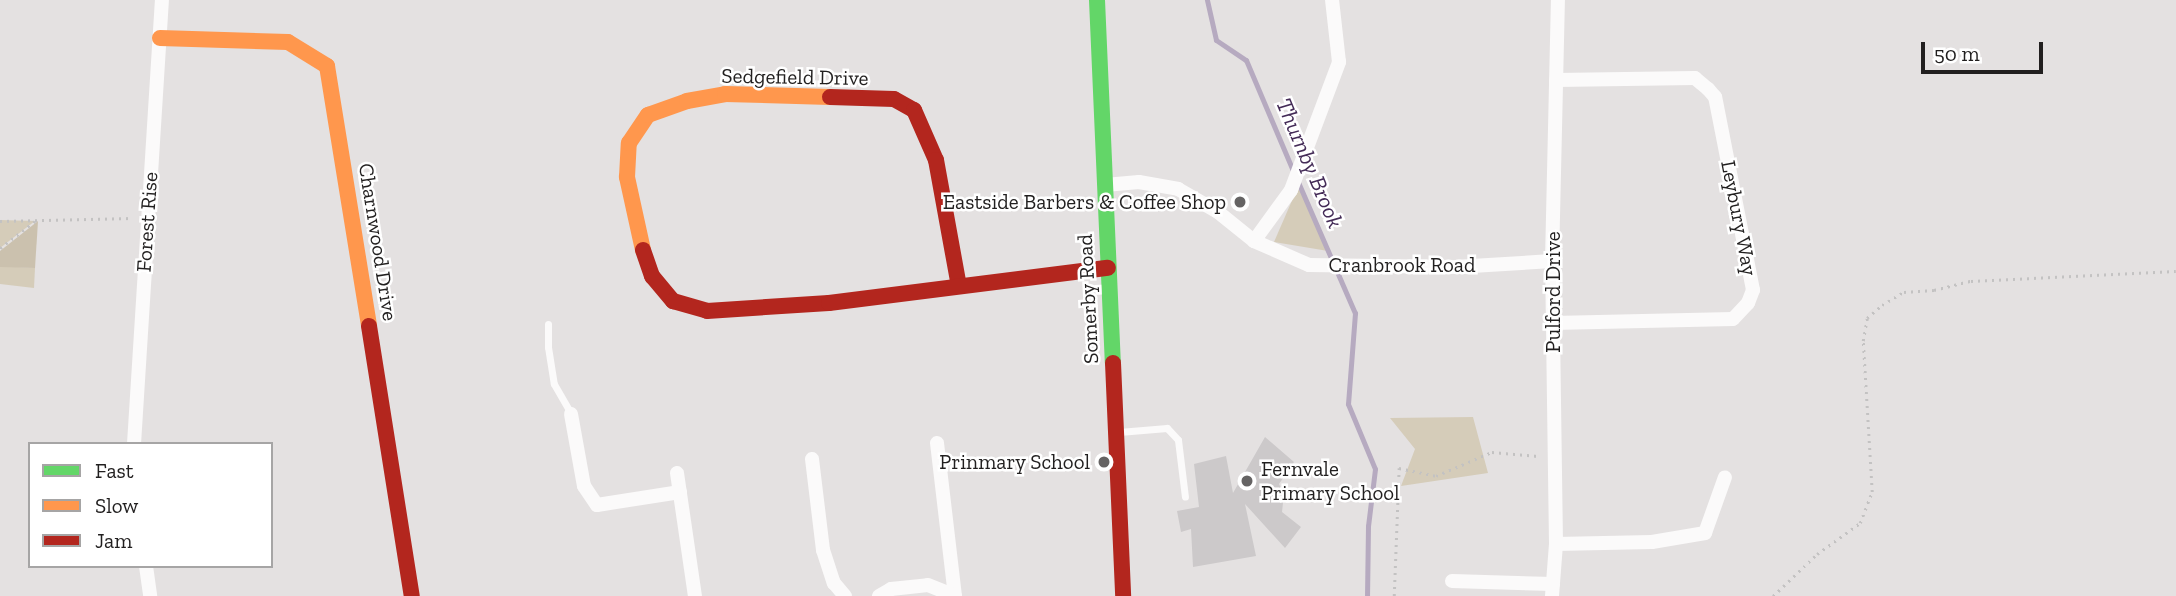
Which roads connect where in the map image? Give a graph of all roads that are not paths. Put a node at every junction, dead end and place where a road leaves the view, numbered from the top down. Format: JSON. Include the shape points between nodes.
{"nodes":[{"id":1,"x":162,"y":0,"type":"edge"},
{"id":2,"x":1097,"y":0,"type":"edge"},
{"id":3,"x":1332,"y":0,"type":"edge"},
{"id":4,"x":1558,"y":0,"type":"edge"},
{"id":5,"x":160,"y":38,"type":"junction"},
{"id":6,"x":1556,"y":80,"type":"junction"},
{"id":7,"x":1105,"y":184,"type":"junction"},
{"id":8,"x":1255,"y":241,"type":"junction"},
{"id":9,"x":1552,"y":261,"type":"junction"},
{"id":10,"x":1108,"y":268,"type":"junction"},
{"id":11,"x":959,"y":286,"type":"junction"},
{"id":12,"x":1553,"y":323,"type":"junction"},
{"id":13,"x":548,"y":324,"type":"dead end"},
{"id":14,"x":571,"y":414,"type":"joint"},
{"id":15,"x":1115,"y":433,"type":"junction"},
{"id":16,"x":134,"y":442,"type":"edge"},
{"id":17,"x":937,"y":443,"type":"dead end"},
{"id":18,"x":812,"y":459,"type":"dead end"},
{"id":19,"x":677,"y":473,"type":"dead end"},
{"id":20,"x":1725,"y":477,"type":"dead end"},
{"id":21,"x":680,"y":492,"type":"junction"},
{"id":22,"x":1185,"y":497,"type":"dead end"},
{"id":23,"x":1556,"y":544,"type":"junction"},
{"id":24,"x":146,"y":568,"type":"edge"},
{"id":25,"x":1452,"y":581,"type":"dead end"},
{"id":26,"x":1553,"y":590,"type":"edge"},
{"id":27,"x":150,"y":596,"type":"edge"},
{"id":28,"x":412,"y":596,"type":"edge"},
{"id":29,"x":695,"y":596,"type":"edge"},
{"id":30,"x":845,"y":596,"type":"edge"},
{"id":31,"x":879,"y":596,"type":"edge"},
{"id":32,"x":955,"y":596,"type":"edge"},
{"id":33,"x":1124,"y":596,"type":"edge"}],
"edges":[{"from":1,"to":5,"type":"street","name":"Forest Rise"},
{"from":2,"to":7,"type":"street","name":"Somerby Road"},
{"from":3,"to":8,"type":"street","via":[[1339,62],[1291,190]]},
{"from":4,"to":6,"type":"street","name":"Pulford Drive"},
{"from":5,"to":16,"type":"street","name":"Forest Rise"},
{"from":5,"to":28,"type":"street","name":"Charnwood Drive","via":[[288,42],[327,66]]},
{"from":6,"to":9,"type":"street","name":"Pulford Drive"},
{"from":6,"to":12,"type":"street","name":"Leybury Way","via":[[1695,78],[1708,89],[1715,97],[1753,290],[1733,319]]},
{"from":7,"to":8,"type":"street","name":"Cranbrook Road","via":[[1139,182],[1178,189]]},
{"from":7,"to":10,"type":"street","name":"Somerby Road"},
{"from":8,"to":9,"type":"street","name":"Cranbrook Road","via":[[1309,265],[1419,268]]},
{"from":9,"to":12,"type":"street","name":"Pulford Drive"},
{"from":10,"to":11,"type":"street","name":"Sedgefield Drive"},
{"from":10,"to":15,"type":"street","name":"Somerby Road"},
{"from":11,"to":11,"type":"street","name":"Sedgefield Drive","via":[[746,309],[707,311],[673,301],[652,276],[643,251],[627,177],[629,143],[648,115],[725,94],[894,99],[914,110],[936,160]]},
{"from":12,"to":23,"type":"street","name":"Pulford Drive"},
{"from":13,"to":14,"type":"lane","via":[[554,384]]},
{"from":14,"to":21,"type":"street","via":[[584,486],[597,505]]},
{"from":15,"to":22,"type":"lane","via":[[1167,428],[1178,440]]},
{"from":15,"to":33,"type":"street","name":"Somerby Road"},
{"from":17,"to":32,"type":"street"},
{"from":18,"to":30,"type":"street","via":[[823,550],[834,583]]},
{"from":19,"to":21,"type":"street"},
{"from":20,"to":23,"type":"street","via":[[1705,533],[1652,542]]},
{"from":21,"to":29,"type":"street"},
{"from":23,"to":26,"type":"street","name":"Pulford Drive"},
{"from":24,"to":27,"type":"street"},
{"from":25,"to":26,"type":"street","name":"Pulford Drive"},
{"from":31,"to":32,"type":"street","via":[[891,589],[928,585]]}]}
